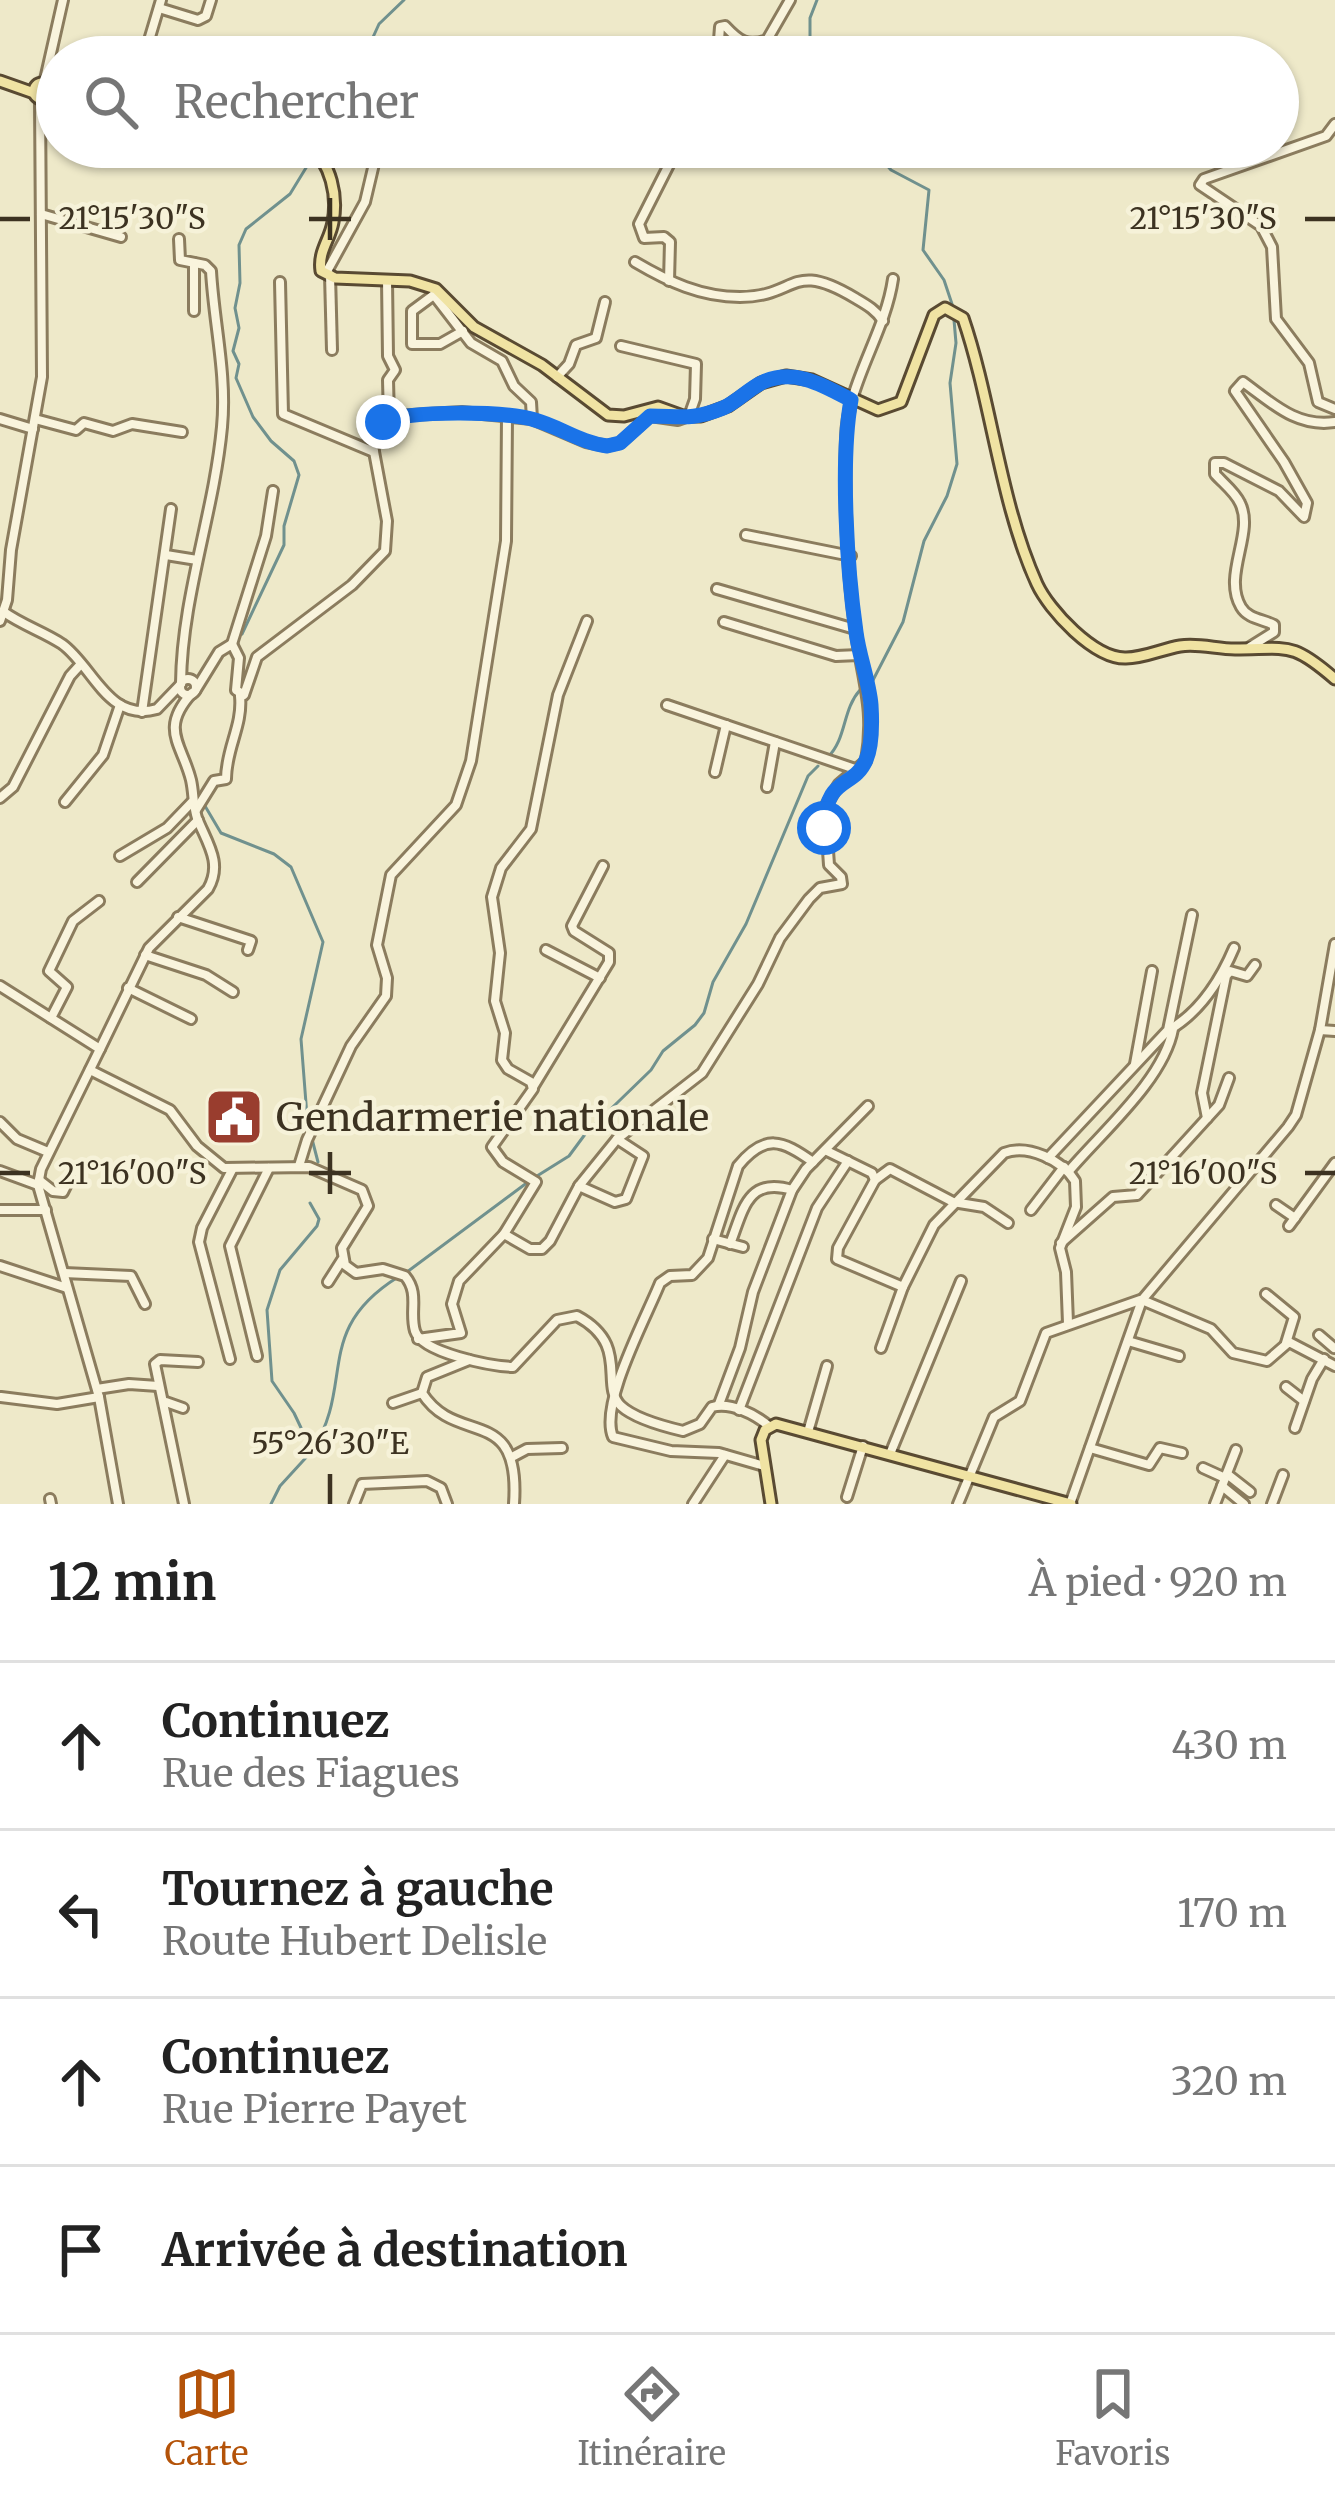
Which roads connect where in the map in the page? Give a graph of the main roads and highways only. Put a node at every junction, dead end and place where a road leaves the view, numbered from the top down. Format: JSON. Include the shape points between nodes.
{"nodes":[{"id":1,"x":0,"y":81,"type":"edge"},
{"id":2,"x":36,"y":91,"type":"edge"},
{"id":3,"x":326,"y":168,"type":"edge"},
{"id":4,"x":1335,"y":679,"type":"edge"},
{"id":5,"x":771,"y":1504,"type":"edge"},
{"id":6,"x":1070,"y":1504,"type":"edge"}],
"edges":[{"from":1,"to":2,"type":"main road"},
{"from":3,"to":4,"type":"main road","via":[[333,223],[321,271],[421,283],[608,415],[658,406],[689,416],[786,376],[878,410],[901,402],[934,315],[945,308],[963,318],[1020,536],[1055,614],[1119,658],[1189,645],[1295,649]]},
{"from":5,"to":6,"type":"main road","via":[[761,1440],[770,1426]]}]}
